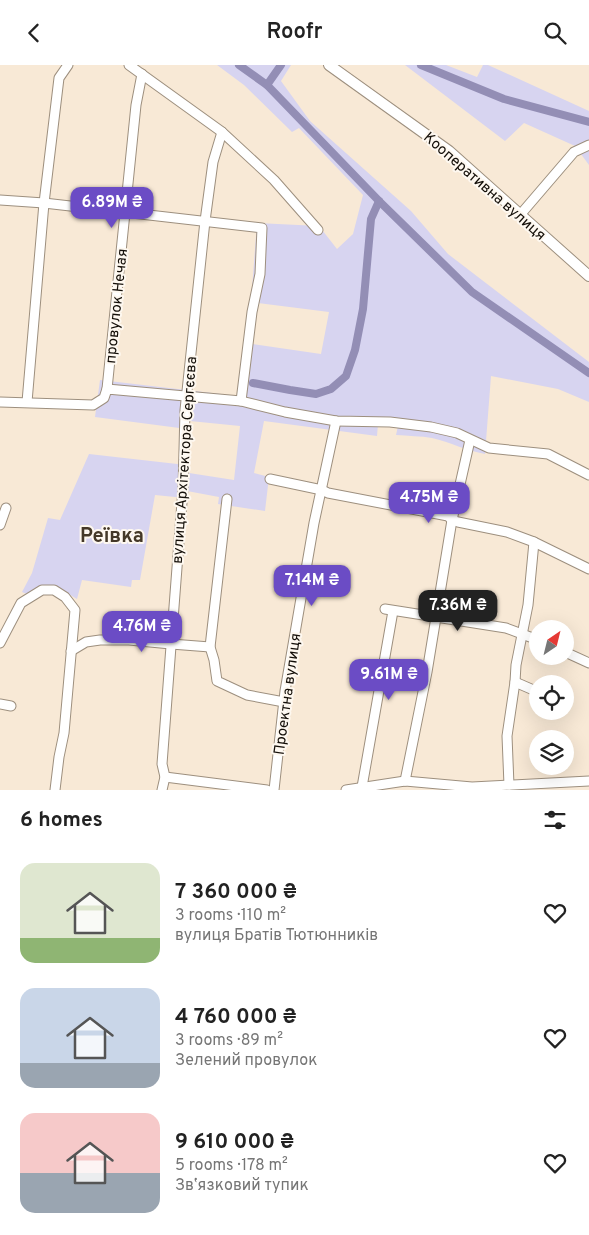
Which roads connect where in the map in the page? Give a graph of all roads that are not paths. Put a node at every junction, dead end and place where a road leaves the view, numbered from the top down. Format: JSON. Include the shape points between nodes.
{"nodes":[{"id":1,"x":68,"y":65,"type":"edge"},
{"id":2,"x":130,"y":65,"type":"edge"},
{"id":3,"x":329,"y":65,"type":"edge"},
{"id":4,"x":142,"y":74,"type":"junction"},
{"id":5,"x":222,"y":132,"type":"junction"},
{"id":6,"x":589,"y":146,"type":"edge"},
{"id":7,"x":0,"y":200,"type":"edge"},
{"id":8,"x":44,"y":203,"type":"junction"},
{"id":9,"x":126,"y":212,"type":"junction"},
{"id":10,"x":520,"y":215,"type":"junction"},
{"id":11,"x":205,"y":221,"type":"junction"},
{"id":12,"x":318,"y":229,"type":"dead end"},
{"id":13,"x":588,"y":273,"type":"edge"},
{"id":14,"x":107,"y":389,"type":"junction"},
{"id":15,"x":187,"y":395,"type":"junction"},
{"id":16,"x":241,"y":401,"type":"junction"},
{"id":17,"x":0,"y":402,"type":"edge"},
{"id":18,"x":27,"y":402,"type":"junction"},
{"id":19,"x":336,"y":421,"type":"junction"},
{"id":20,"x":470,"y":440,"type":"junction"},
{"id":21,"x":589,"y":475,"type":"edge"},
{"id":22,"x":270,"y":479,"type":"dead end"},
{"id":23,"x":322,"y":490,"type":"junction"},
{"id":24,"x":227,"y":499,"type":"dead end"},
{"id":25,"x":6,"y":508,"type":"dead end"},
{"id":26,"x":452,"y":520,"type":"junction"},
{"id":27,"x":0,"y":525,"type":"edge"},
{"id":28,"x":534,"y":542,"type":"junction"},
{"id":29,"x":589,"y":569,"type":"edge"},
{"id":30,"x":436,"y":617,"type":"junction"},
{"id":31,"x":523,"y":634,"type":"junction"},
{"id":32,"x":529,"y":636,"type":"edge"},
{"id":33,"x":0,"y":643,"type":"edge"},
{"id":34,"x":171,"y":645,"type":"junction"},
{"id":35,"x":210,"y":647,"type":"junction"},
{"id":36,"x":71,"y":651,"type":"junction"},
{"id":37,"x":574,"y":656,"type":"edge"},
{"id":38,"x":589,"y":663,"type":"edge"},
{"id":39,"x":516,"y":682,"type":"junction"},
{"id":40,"x":529,"y":688,"type":"edge"},
{"id":41,"x":284,"y":702,"type":"junction"},
{"id":42,"x":0,"y":704,"type":"edge"},
{"id":43,"x":10,"y":706,"type":"dead end"},
{"id":44,"x":165,"y":777,"type":"junction"},
{"id":45,"x":404,"y":781,"type":"junction"},
{"id":46,"x":589,"y":781,"type":"edge"},
{"id":47,"x":509,"y":785,"type":"junction"},
{"id":48,"x":362,"y":787,"type":"junction"},
{"id":49,"x":55,"y":790,"type":"edge"},
{"id":50,"x":162,"y":790,"type":"edge"},
{"id":51,"x":267,"y":790,"type":"edge"},
{"id":52,"x":274,"y":790,"type":"edge"},
{"id":53,"x":346,"y":790,"type":"edge"}],
"edges":[{"from":1,"to":8,"type":"street","via":[[59,78]]},
{"from":2,"to":4,"type":"street"},
{"from":3,"to":10,"type":"street","name":"Кооперативна вулиця","via":[[449,151]]},
{"from":4,"to":5,"type":"street"},
{"from":4,"to":9,"type":"street","name":"провулок Нечая"},
{"from":5,"to":11,"type":"street","name":"вулиця Архітектора Сергєєва","via":[[213,162]]},
{"from":5,"to":12,"type":"street","via":[[274,180]]},
{"from":6,"to":10,"type":"street","via":[[574,153]]},
{"from":7,"to":8,"type":"street"},
{"from":8,"to":9,"type":"street"},
{"from":8,"to":18,"type":"street"},
{"from":9,"to":11,"type":"street"},
{"from":9,"to":14,"type":"street","name":"провулок Нечая"},
{"from":10,"to":13,"type":"street","name":"Кооперативна вулиця"},
{"from":11,"to":15,"type":"street","name":"вулиця Архітектора Сергєєва"},
{"from":11,"to":16,"type":"street","via":[[262,228],[260,274]]},
{"from":14,"to":15,"type":"street"},
{"from":14,"to":18,"type":"street","via":[[104,398],[93,405]]},
{"from":15,"to":16,"type":"street"},
{"from":15,"to":34,"type":"street","name":"вулиця Архітектора Сергєєва"},
{"from":16,"to":19,"type":"street"},
{"from":17,"to":18,"type":"street"},
{"from":19,"to":20,"type":"street","via":[[390,421],[457,433]]},
{"from":19,"to":23,"type":"street","name":"Проектна вулиця"},
{"from":20,"to":21,"type":"street","via":[[489,448],[548,453]]},
{"from":20,"to":26,"type":"street"},
{"from":22,"to":23,"type":"street"},
{"from":23,"to":26,"type":"street","via":[[448,516]]},
{"from":23,"to":41,"type":"street","name":"Проектна вулиця"},
{"from":24,"to":35,"type":"street"},
{"from":25,"to":27,"type":"street"},
{"from":26,"to":28,"type":"street","via":[[507,531]]},
{"from":26,"to":30,"type":"street"},
{"from":28,"to":29,"type":"street"},
{"from":28,"to":31,"type":"street"},
{"from":30,"to":31,"type":"street","via":[[506,628]]},
{"from":30,"to":45,"type":"street"},
{"from":30,"to":48,"type":"street","via":[[389,610]]},
{"from":31,"to":32,"type":"street"},
{"from":31,"to":39,"type":"street"},
{"from":33,"to":36,"type":"street","via":[[21,603],[42,590],[54,590],[65,597],[75,610]]},
{"from":34,"to":35,"type":"street"},
{"from":34,"to":36,"type":"street","via":[[129,639],[100,640],[86,642]]},
{"from":34,"to":44,"type":"street","name":"вулиця Архітектора Сергєєва","via":[[162,764]]},
{"from":35,"to":41,"type":"street","via":[[217,681],[247,695]]},
{"from":36,"to":49,"type":"street"},
{"from":37,"to":38,"type":"street"},
{"from":39,"to":40,"type":"street"},
{"from":39,"to":47,"type":"street","via":[[507,736]]},
{"from":41,"to":52,"type":"street","name":"Проектна вулиця"},
{"from":42,"to":43,"type":"street"},
{"from":44,"to":50,"type":"street","name":"вулиця Архітектора Сергєєва"},
{"from":44,"to":51,"type":"street"},
{"from":45,"to":47,"type":"street","via":[[472,787]]},
{"from":45,"to":48,"type":"street"},
{"from":46,"to":47,"type":"street"},
{"from":48,"to":53,"type":"street"}]}
